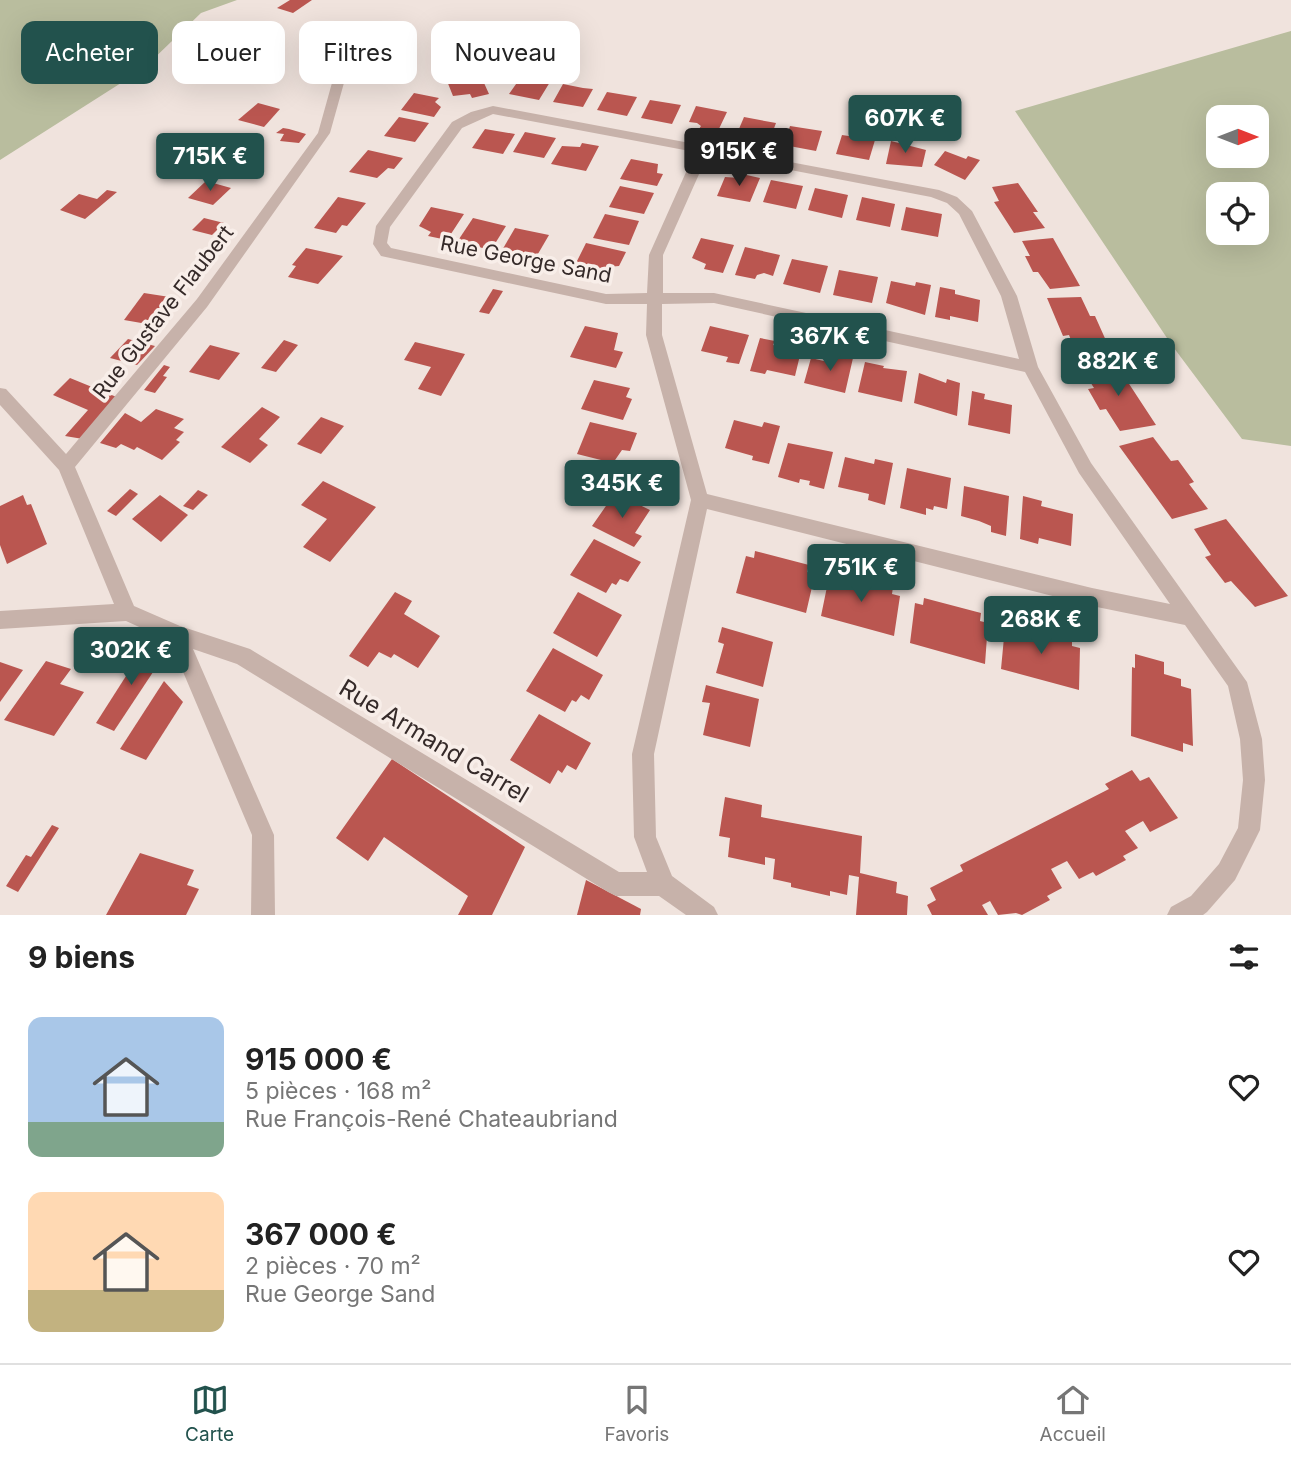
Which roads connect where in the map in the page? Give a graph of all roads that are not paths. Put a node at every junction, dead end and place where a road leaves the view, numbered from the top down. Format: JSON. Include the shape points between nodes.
{"nodes":[{"id":1,"x":338,"y":84,"type":"edge"},
{"id":2,"x":703,"y":150,"type":"junction"},
{"id":3,"x":654,"y":299,"type":"junction"},
{"id":4,"x":1030,"y":367,"type":"junction"},
{"id":5,"x":0,"y":394,"type":"edge"},
{"id":6,"x":66,"y":467,"type":"junction"},
{"id":7,"x":700,"y":500,"type":"junction"},
{"id":8,"x":127,"y":612,"type":"junction"},
{"id":9,"x":1192,"y":617,"type":"junction"},
{"id":10,"x":0,"y":620,"type":"edge"},
{"id":11,"x":177,"y":634,"type":"junction"},
{"id":12,"x":663,"y":884,"type":"junction"},
{"id":13,"x":263,"y":915,"type":"edge"},
{"id":14,"x":706,"y":915,"type":"edge"},
{"id":15,"x":1179,"y":915,"type":"edge"}],
"edges":[{"from":1,"to":6,"type":"street","name":"Rue Gustave Flaubert","via":[[324,133],[202,303]]},
{"from":2,"to":3,"type":"street","via":[[656,255]]},
{"from":2,"to":3,"type":"street","name":"Rue George Sand","via":[[493,110],[457,125],[383,226],[380,244],[386,252],[606,299]]},
{"from":2,"to":4,"type":"street","via":[[934,192],[952,200],[965,211],[1009,296]]},
{"from":3,"to":4,"type":"street","name":"Rue George Sand","via":[[714,298]]},
{"from":3,"to":7,"type":"street","via":[[654,335]]},
{"from":4,"to":9,"type":"street","via":[[1085,468]]},
{"from":5,"to":6,"type":"street"},
{"from":6,"to":8,"type":"street"},
{"from":7,"to":9,"type":"street","via":[[1092,597]]},
{"from":7,"to":12,"type":"street","via":[[643,754],[645,837]]},
{"from":8,"to":10,"type":"street"},
{"from":8,"to":11,"type":"street","name":"Rue Armand Carrel"},
{"from":9,"to":15,"type":"street","via":[[1237,682],[1251,739],[1254,780],[1249,830],[1227,872],[1199,904]]},
{"from":11,"to":12,"type":"street","name":"Rue Armand Carrel","via":[[243,656],[616,884]]},
{"from":11,"to":13,"type":"street","via":[[263,835]]},
{"from":12,"to":14,"type":"street"}]}
